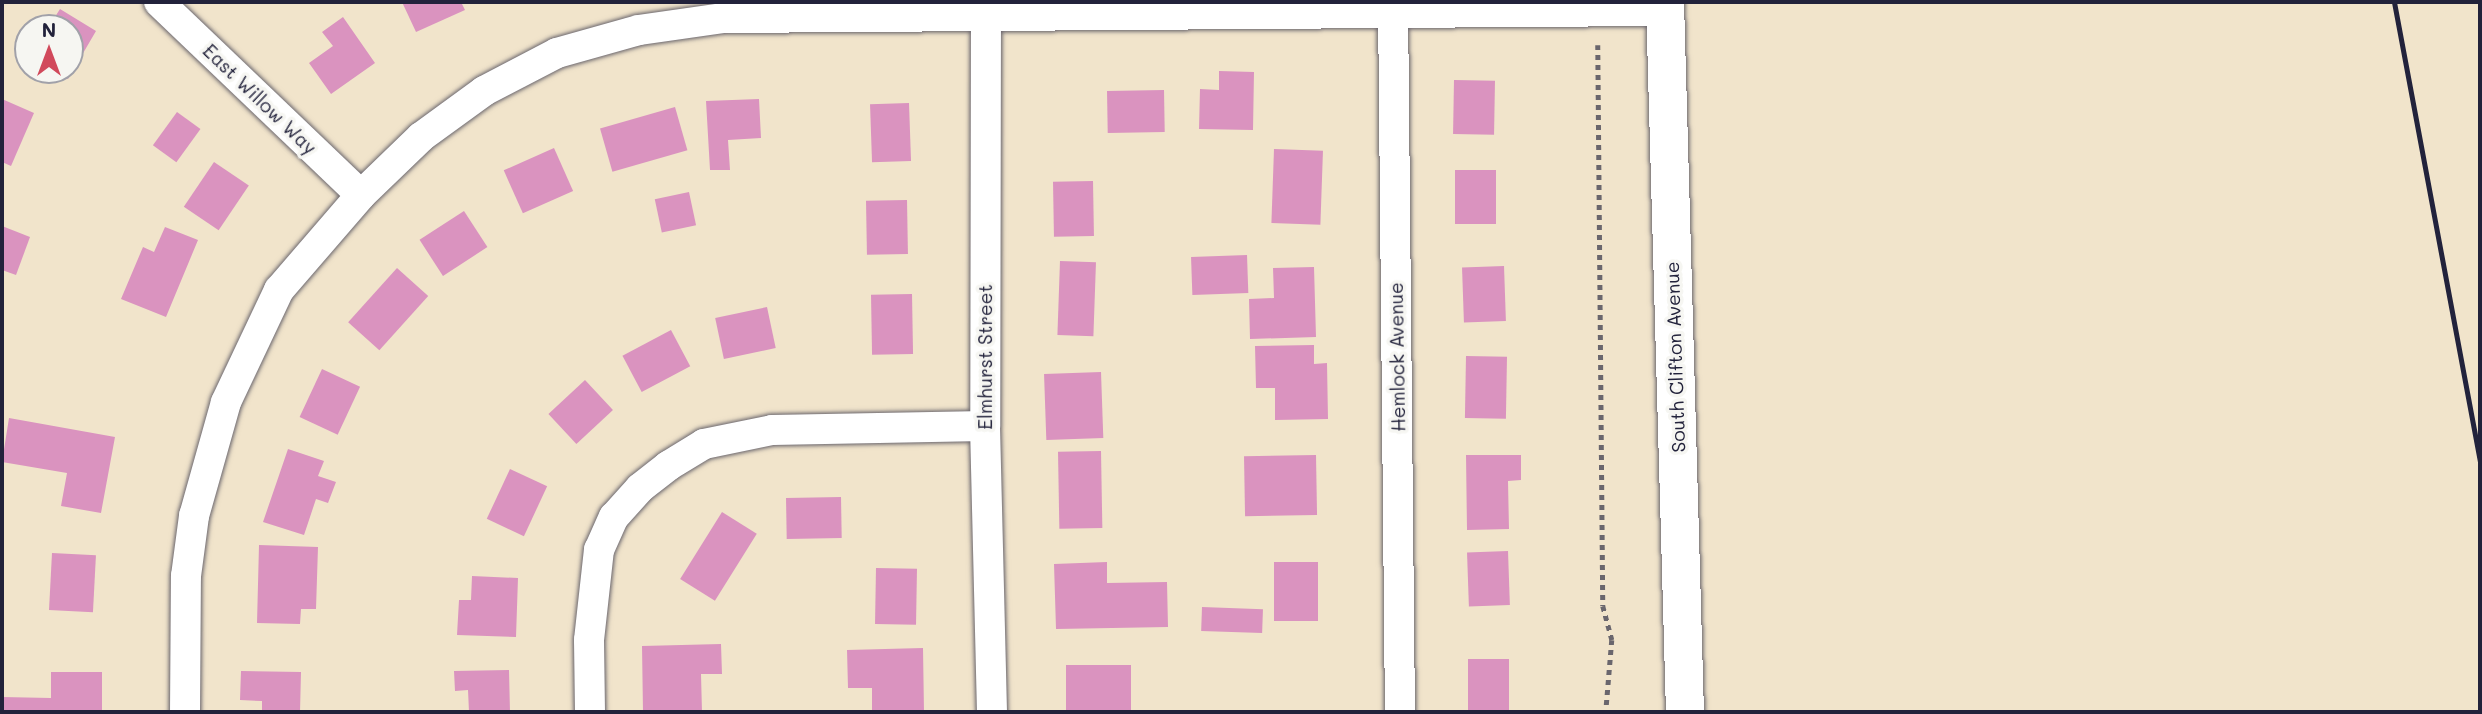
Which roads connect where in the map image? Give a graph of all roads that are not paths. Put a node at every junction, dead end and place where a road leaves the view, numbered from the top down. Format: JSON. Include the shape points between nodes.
{"nodes":[{"id":1,"x":159,"y":2,"type":"edge"},
{"id":2,"x":1665,"y":6,"type":"edge"},
{"id":3,"x":1393,"y":9,"type":"edge"},
{"id":4,"x":986,"y":10,"type":"edge"},
{"id":5,"x":361,"y":195,"type":"junction"},
{"id":6,"x":985,"y":426,"type":"junction"},
{"id":7,"x":185,"y":712,"type":"edge"},
{"id":8,"x":590,"y":712,"type":"edge"},
{"id":9,"x":992,"y":712,"type":"edge"},
{"id":10,"x":1400,"y":712,"type":"edge"},
{"id":11,"x":1685,"y":712,"type":"edge"}],
"edges":[{"from":1,"to":5,"type":"street","name":"East Willow Way"},
{"from":2,"to":3,"type":"street","via":[[1597,12]]},
{"from":2,"to":11,"type":"street","name":"South Clifton Avenue"},
{"from":3,"to":4,"type":"street"},
{"from":3,"to":10,"type":"street","name":"Hemlock Avenue"},
{"from":4,"to":5,"type":"street","via":[[723,18],[639,30],[576,48],[484,91],[421,136]]},
{"from":4,"to":6,"type":"street","name":"Elmhurst Street"},
{"from":5,"to":7,"type":"street","via":[[279,290],[238,370],[216,428],[194,516],[186,576]]},
{"from":6,"to":8,"type":"street","via":[[772,430],[704,444],[668,467],[640,488],[614,517],[599,550],[589,640]]},
{"from":6,"to":9,"type":"street","name":"Elmhurst Street"}]}
